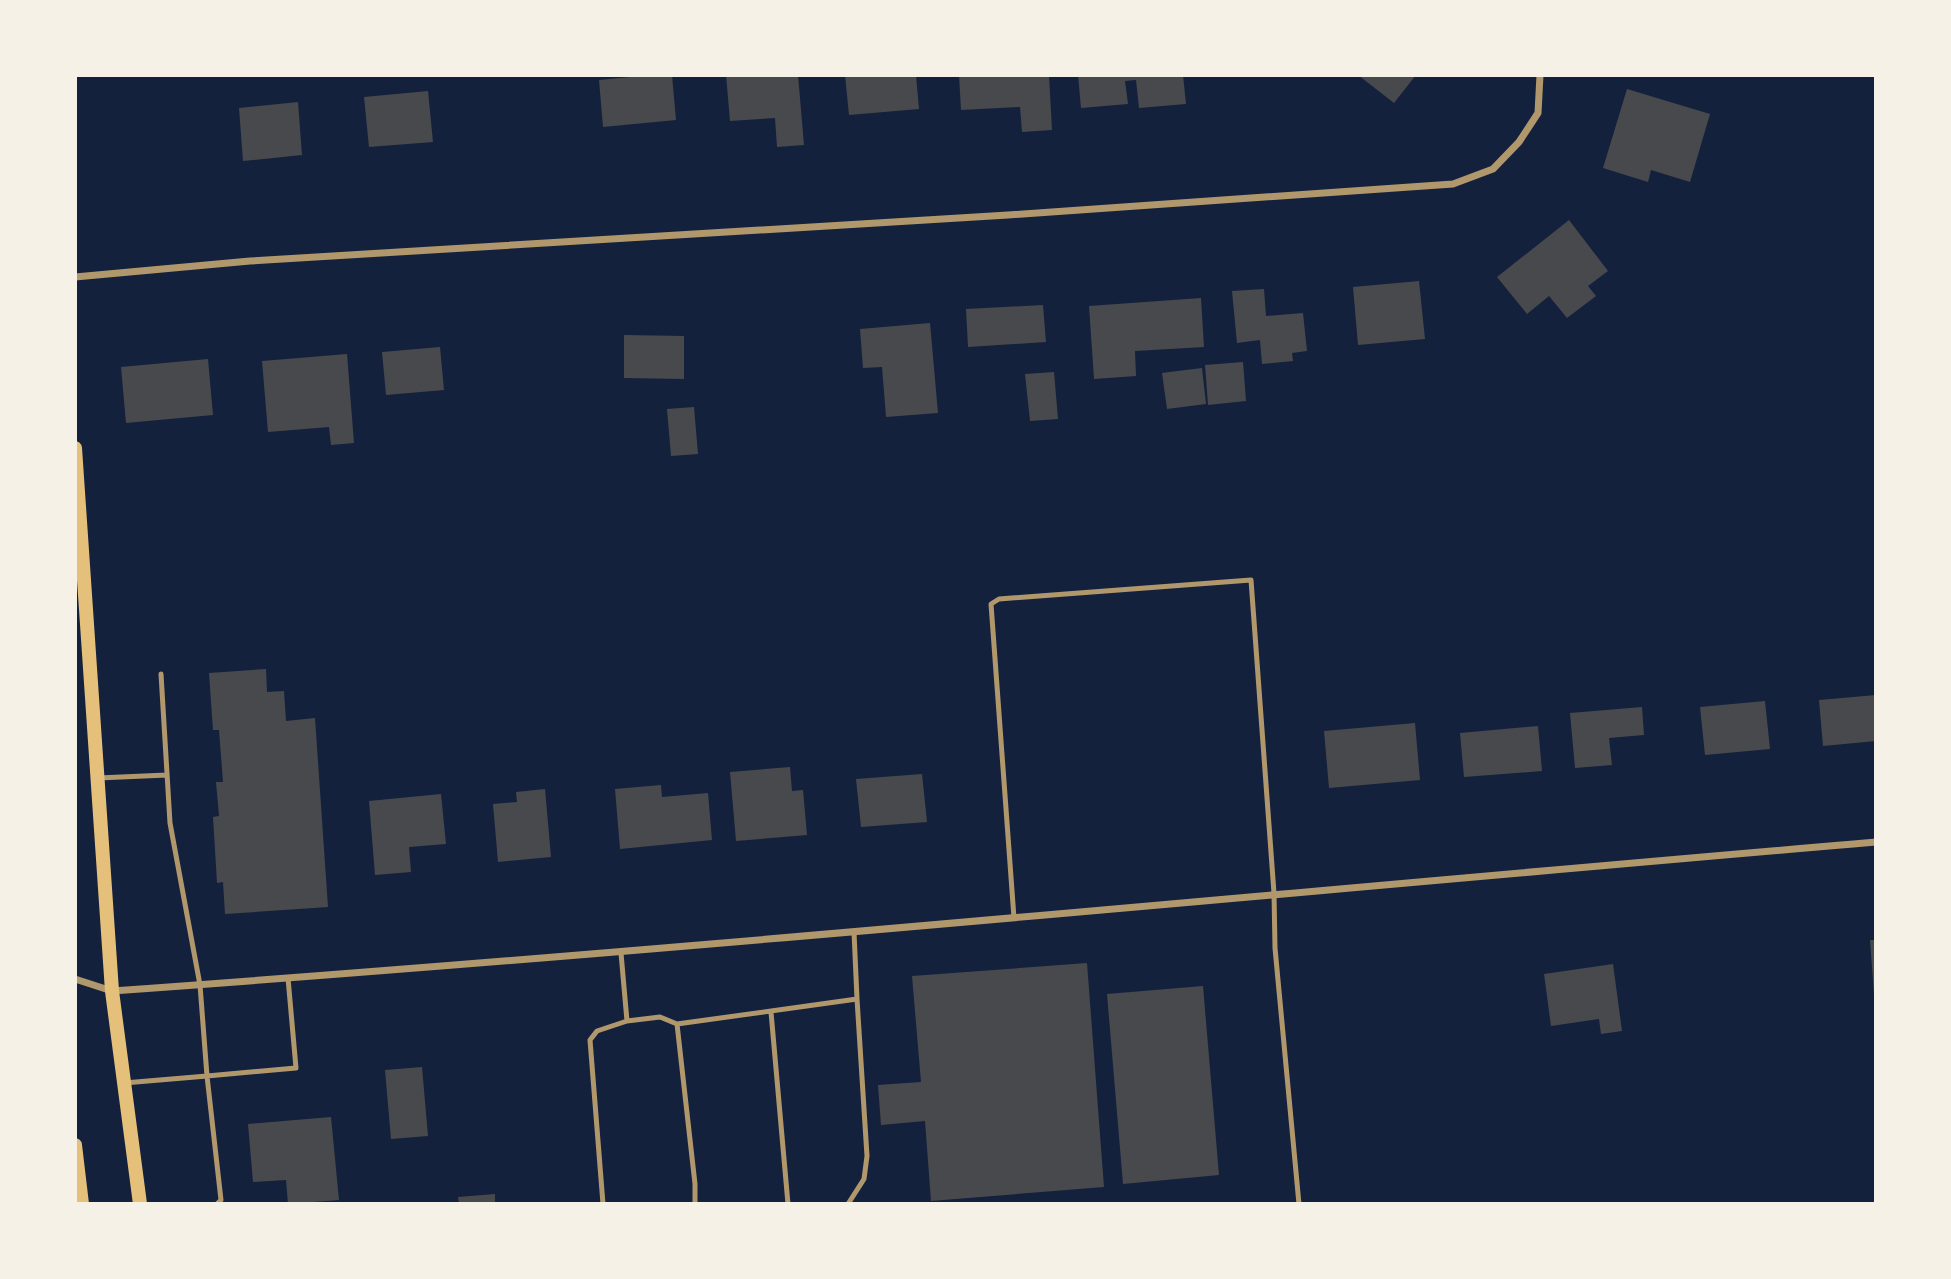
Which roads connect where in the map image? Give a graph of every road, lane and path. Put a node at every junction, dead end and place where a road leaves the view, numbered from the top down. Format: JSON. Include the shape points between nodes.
{"nodes":[{"id":1,"x":1540,"y":76,"type":"edge"},
{"id":2,"x":75,"y":277,"type":"edge"},
{"id":3,"x":75,"y":448,"type":"edge"},
{"id":4,"x":79,"y":541,"type":"edge"},
{"id":5,"x":161,"y":674,"type":"dead end"},
{"id":6,"x":167,"y":775,"type":"junction"},
{"id":7,"x":98,"y":778,"type":"junction"},
{"id":8,"x":1876,"y":842,"type":"edge"},
{"id":9,"x":1273,"y":893,"type":"junction"},
{"id":10,"x":1014,"y":918,"type":"junction"},
{"id":11,"x":854,"y":932,"type":"junction"},
{"id":12,"x":621,"y":953,"type":"junction"},
{"id":13,"x":288,"y":978,"type":"junction"},
{"id":14,"x":75,"y":979,"type":"edge"},
{"id":15,"x":200,"y":985,"type":"junction"},
{"id":16,"x":112,"y":991,"type":"junction"},
{"id":17,"x":857,"y":999,"type":"junction"},
{"id":18,"x":771,"y":1012,"type":"junction"},
{"id":19,"x":627,"y":1021,"type":"junction"},
{"id":20,"x":677,"y":1024,"type":"junction"},
{"id":21,"x":207,"y":1076,"type":"junction"},
{"id":22,"x":124,"y":1083,"type":"junction"},
{"id":23,"x":75,"y":1145,"type":"edge"},
{"id":24,"x":82,"y":1204,"type":"edge"},
{"id":25,"x":140,"y":1204,"type":"edge"},
{"id":26,"x":217,"y":1204,"type":"edge"},
{"id":27,"x":603,"y":1204,"type":"edge"},
{"id":28,"x":695,"y":1204,"type":"edge"},
{"id":29,"x":788,"y":1204,"type":"edge"},
{"id":30,"x":848,"y":1204,"type":"edge"},
{"id":31,"x":1299,"y":1204,"type":"edge"}],
"edges":[{"from":1,"to":2,"type":"street","via":[[1538,113],[1519,142],[1493,169],[1453,184],[250,261]]},
{"from":3,"to":4,"type":"main road"},
{"from":4,"to":7,"type":"main road"},
{"from":5,"to":6,"type":"lane"},
{"from":6,"to":7,"type":"lane"},
{"from":6,"to":15,"type":"lane","via":[[170,823]]},
{"from":7,"to":16,"type":"main road"},
{"from":8,"to":9,"type":"street"},
{"from":9,"to":10,"type":"street"},
{"from":9,"to":10,"type":"lane","via":[[1251,580],[999,599],[991,604]]},
{"from":9,"to":31,"type":"lane"},
{"from":10,"to":11,"type":"street"},
{"from":11,"to":12,"type":"street"},
{"from":11,"to":17,"type":"lane"},
{"from":12,"to":13,"type":"street"},
{"from":12,"to":19,"type":"lane"},
{"from":13,"to":15,"type":"street"},
{"from":13,"to":21,"type":"lane","via":[[296,1068]]},
{"from":14,"to":16,"type":"street"},
{"from":15,"to":16,"type":"street"},
{"from":15,"to":21,"type":"lane"},
{"from":16,"to":22,"type":"main road"},
{"from":17,"to":18,"type":"lane"},
{"from":17,"to":30,"type":"lane","via":[[867,1156],[864,1179]]},
{"from":18,"to":20,"type":"lane"},
{"from":18,"to":29,"type":"lane"},
{"from":19,"to":20,"type":"lane","via":[[660,1017]]},
{"from":19,"to":27,"type":"lane","via":[[597,1031],[590,1040]]},
{"from":20,"to":28,"type":"lane"},
{"from":21,"to":22,"type":"lane"},
{"from":21,"to":26,"type":"lane","via":[[221,1200]]},
{"from":22,"to":25,"type":"main road"},
{"from":23,"to":24,"type":"main road"}]}
